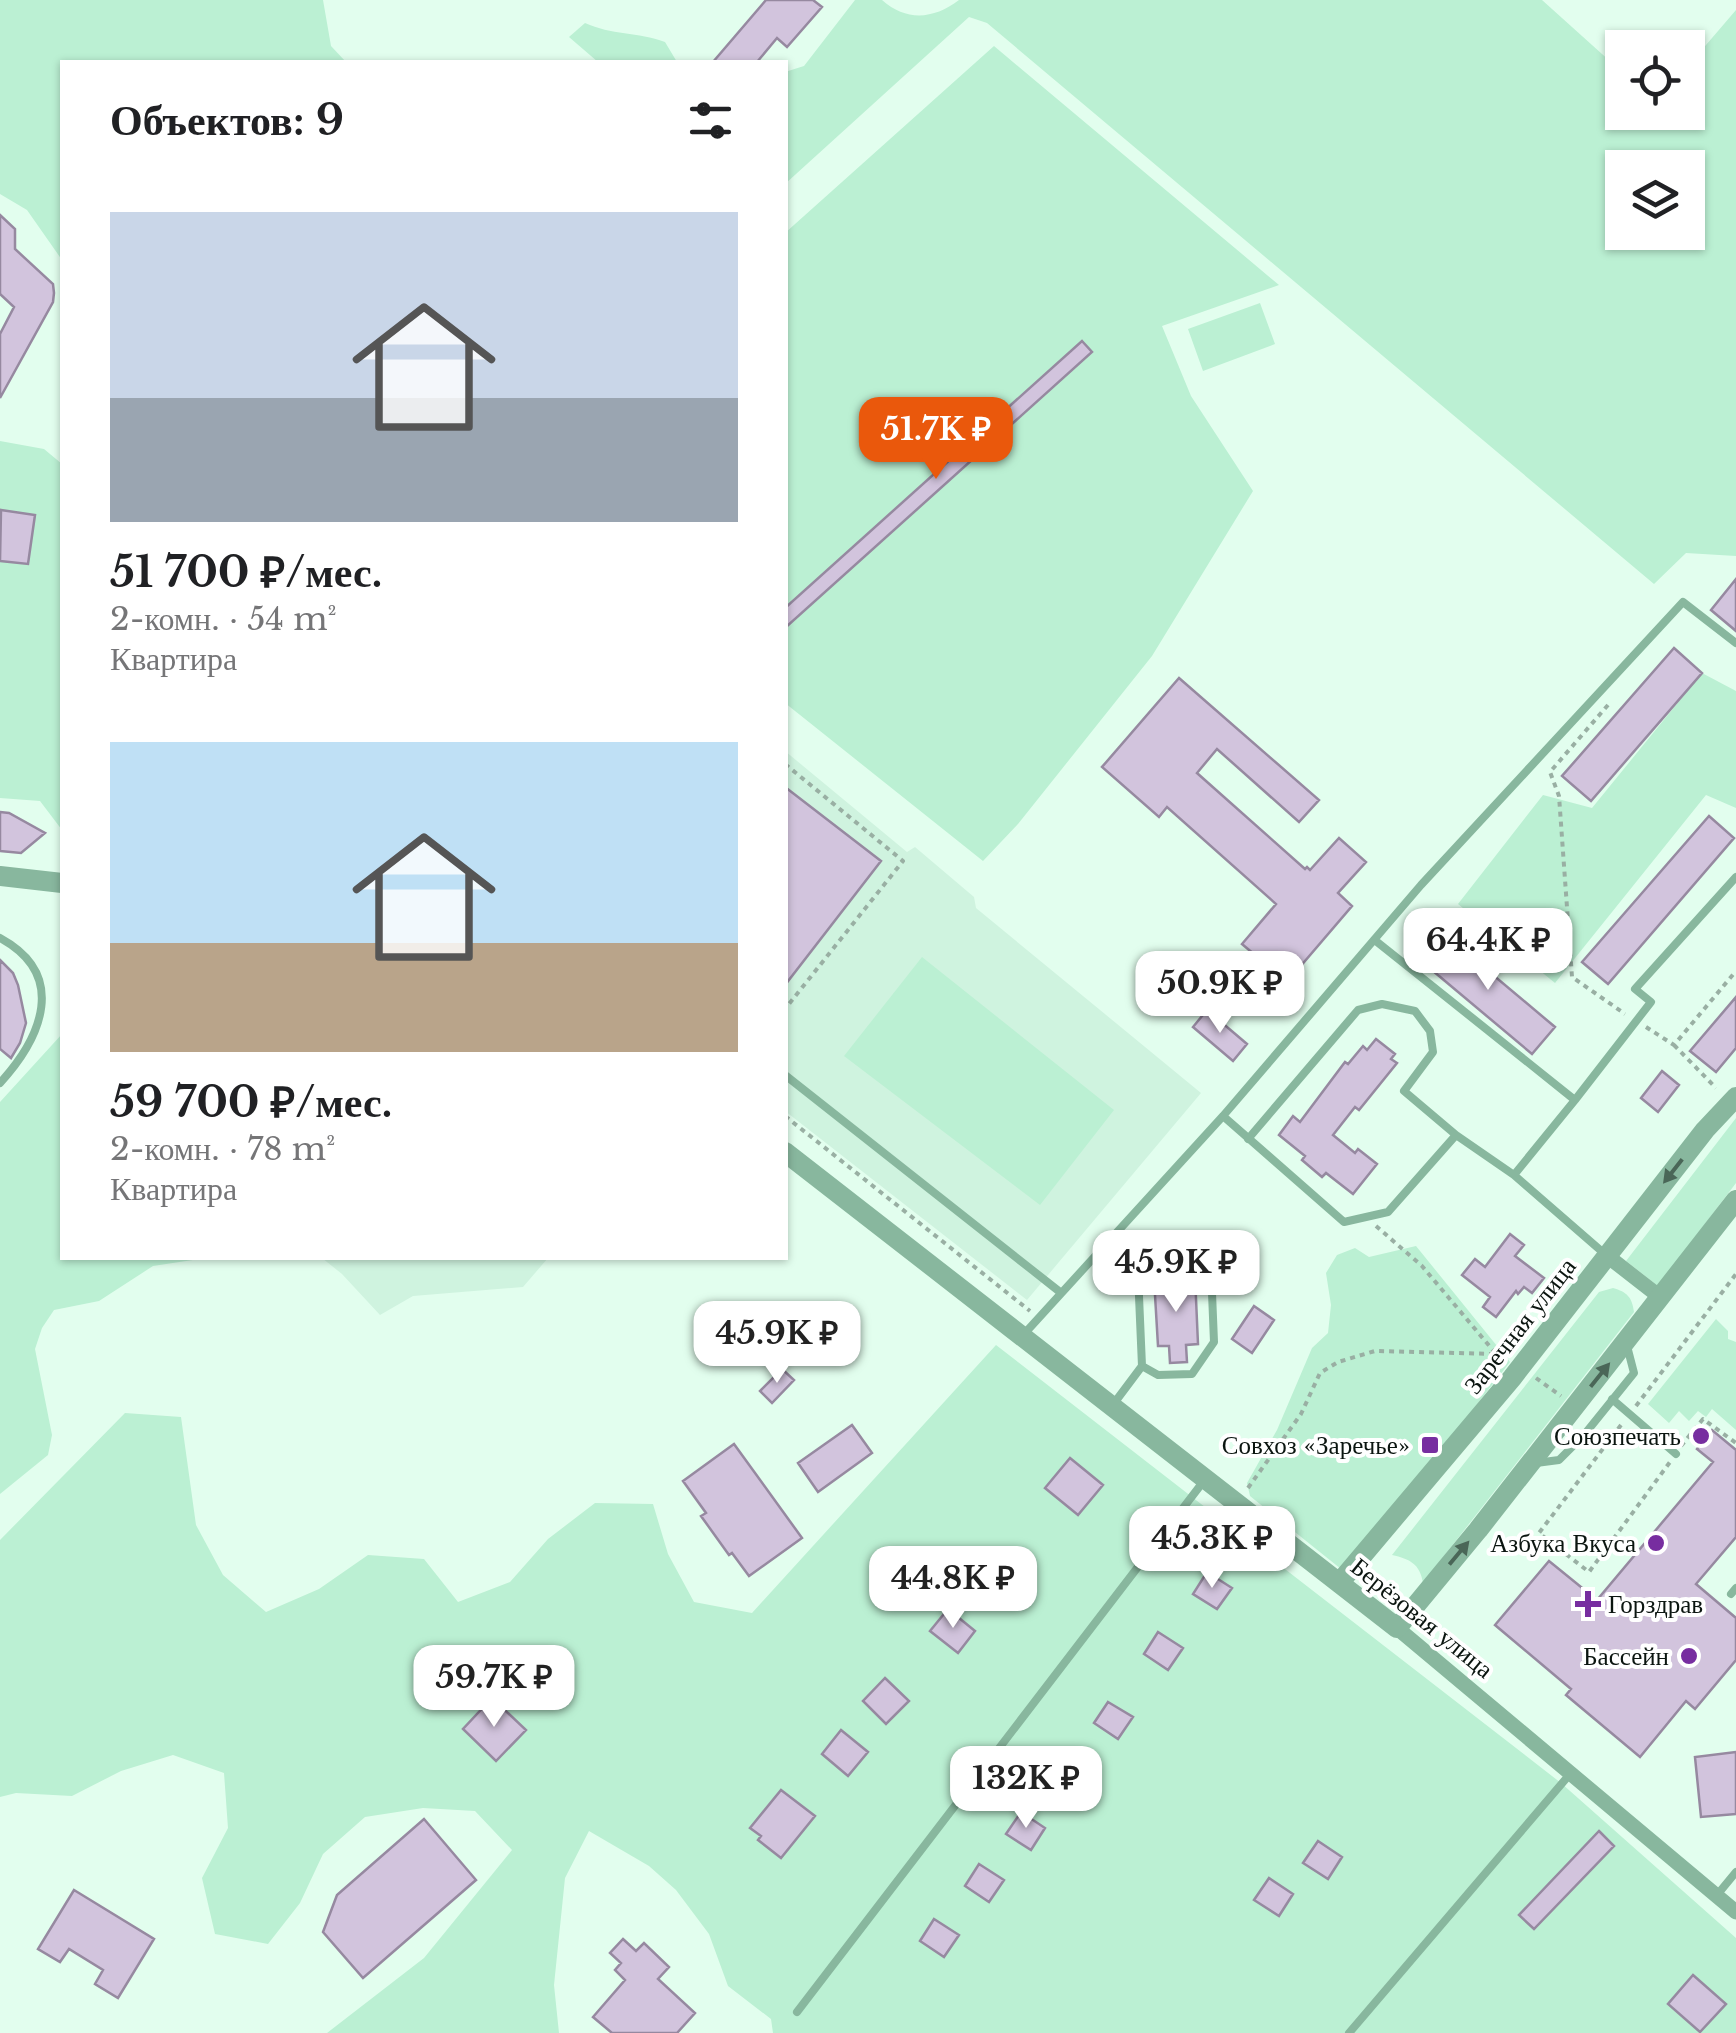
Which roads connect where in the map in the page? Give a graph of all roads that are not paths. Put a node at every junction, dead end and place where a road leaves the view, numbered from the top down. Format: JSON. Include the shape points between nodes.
{"nodes":[{"id":1,"x":1736,"y":643,"type":"edge"},
{"id":2,"x":0,"y":876,"type":"edge"},
{"id":3,"x":1736,"y":878,"type":"edge"},
{"id":4,"x":60,"y":883,"type":"edge"},
{"id":5,"x":0,"y":938,"type":"edge"},
{"id":6,"x":1376,"y":941,"type":"junction"},
{"id":7,"x":788,"y":1077,"type":"edge"},
{"id":8,"x":0,"y":1082,"type":"edge"},
{"id":9,"x":1728,"y":1094,"type":"edge"},
{"id":10,"x":1575,"y":1100,"type":"junction"},
{"id":11,"x":1223,"y":1116,"type":"junction"},
{"id":12,"x":1456,"y":1135,"type":"junction"},
{"id":13,"x":1248,"y":1139,"type":"junction"},
{"id":14,"x":788,"y":1154,"type":"edge"},
{"id":15,"x":1514,"y":1175,"type":"junction"},
{"id":16,"x":1736,"y":1200,"type":"edge"},
{"id":17,"x":1606,"y":1255,"type":"junction"},
{"id":18,"x":1060,"y":1292,"type":"junction"},
{"id":19,"x":1660,"y":1297,"type":"junction"},
{"id":20,"x":1022,"y":1336,"type":"junction"},
{"id":21,"x":1626,"y":1341,"type":"junction"},
{"id":22,"x":1142,"y":1366,"type":"junction"},
{"id":23,"x":1612,"y":1399,"type":"junction"},
{"id":24,"x":1112,"y":1406,"type":"junction"},
{"id":25,"x":1676,"y":1454,"type":"road end"},
{"id":26,"x":1530,"y":1463,"type":"junction"},
{"id":27,"x":1206,"y":1478,"type":"junction"},
{"id":28,"x":1340,"y":1582,"type":"junction"},
{"id":29,"x":1397,"y":1628,"type":"junction"},
{"id":30,"x":1570,"y":1774,"type":"junction"},
{"id":31,"x":1736,"y":1872,"type":"edge"},
{"id":32,"x":1717,"y":1895,"type":"junction"},
{"id":33,"x":1736,"y":1912,"type":"edge"},
{"id":34,"x":797,"y":2012,"type":"dead end"},
{"id":35,"x":1349,"y":2033,"type":"edge"}],
"edges":[{"from":1,"to":6,"type":"lane","via":[[1684,602]]},
{"from":2,"to":4,"type":"street"},
{"from":3,"to":10,"type":"lane","via":[[1635,989],[1651,1002]]},
{"from":5,"to":8,"type":"lane","via":[[28,957],[41,996],[36,1035]]},
{"from":6,"to":10,"type":"lane"},
{"from":6,"to":11,"type":"lane"},
{"from":7,"to":18,"type":"lane"},
{"from":9,"to":17,"type":"street","name":"Заречная улица","one_way":true},
{"from":10,"to":15,"type":"lane"},
{"from":11,"to":13,"type":"lane"},
{"from":11,"to":18,"type":"lane"},
{"from":12,"to":13,"type":"lane","via":[[1388,1212],[1344,1222]]},
{"from":12,"to":13,"type":"lane","via":[[1404,1091],[1433,1052],[1430,1032],[1414,1011],[1382,1004],[1358,1010]]},
{"from":12,"to":15,"type":"lane"},
{"from":14,"to":20,"type":"street","name":"Берёзовая улица"},
{"from":15,"to":17,"type":"lane"},
{"from":16,"to":19,"type":"street"},
{"from":17,"to":19,"type":"street"},
{"from":17,"to":28,"type":"street","name":"Заречная улица","via":[[1442,1465]]},
{"from":18,"to":20,"type":"lane"},
{"from":19,"to":21,"type":"street"},
{"from":20,"to":24,"type":"street","name":"Берёзовая улица"},
{"from":21,"to":23,"type":"lane","via":[[1634,1373]]},
{"from":26,"to":21,"type":"street","one_way":true},
{"from":22,"to":22,"type":"lane","via":[[1138,1274],[1152,1258],[1195,1256],[1211,1268],[1214,1342],[1192,1374],[1158,1376]]},
{"from":22,"to":24,"type":"lane"},
{"from":23,"to":25,"type":"lane"},
{"from":23,"to":26,"type":"lane","via":[[1559,1460]]},
{"from":24,"to":27,"type":"street","name":"Берёзовая улица"},
{"from":29,"to":26,"type":"street","one_way":true},
{"from":27,"to":28,"type":"street","name":"Берёзовая улица"},
{"from":27,"to":34,"type":"lane"},
{"from":28,"to":29,"type":"street","name":"Берёзовая улица"},
{"from":29,"to":30,"type":"street","name":"Берёзовая улица"},
{"from":30,"to":32,"type":"street","name":"Берёзовая улица"},
{"from":30,"to":35,"type":"lane"},
{"from":31,"to":32,"type":"lane"},
{"from":32,"to":33,"type":"street","name":"Берёзовая улица"}]}
